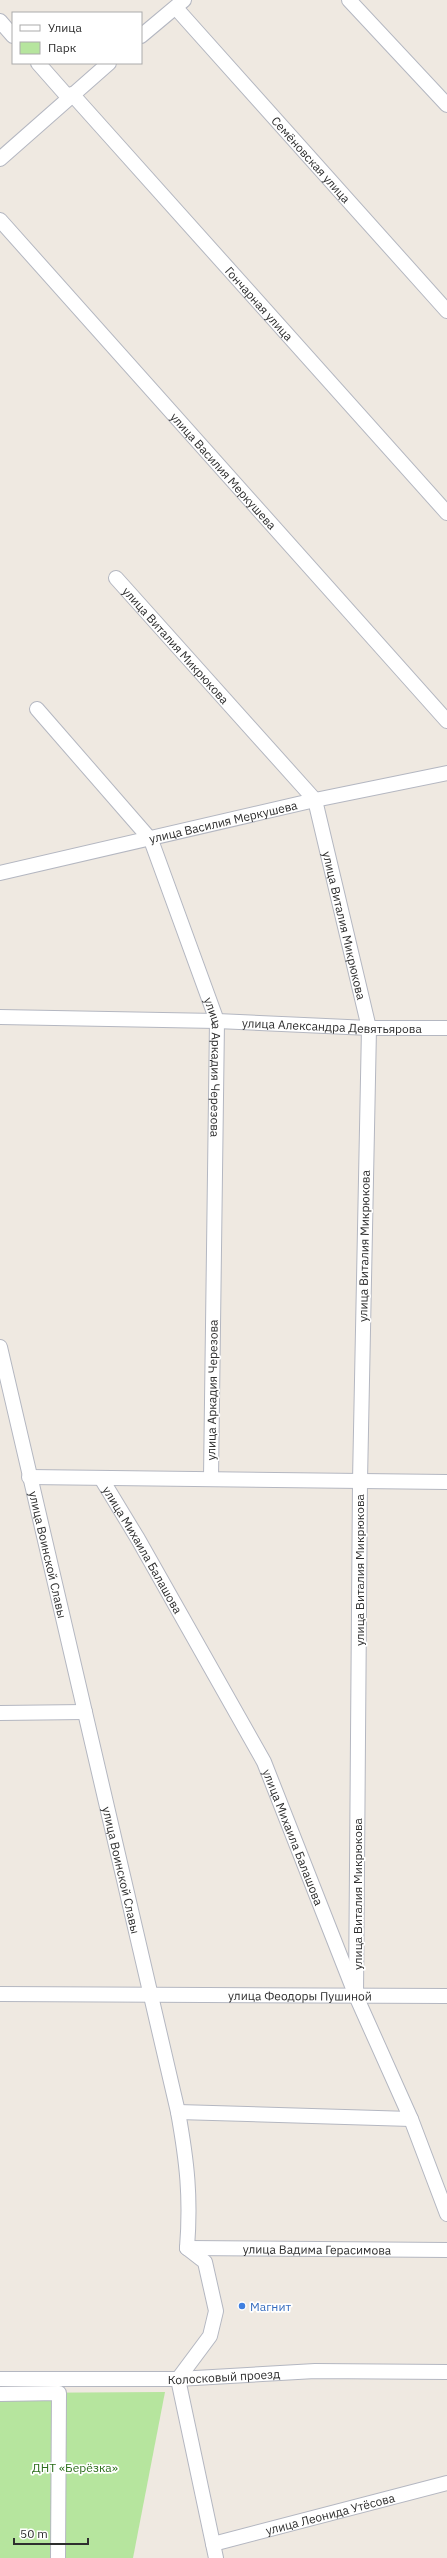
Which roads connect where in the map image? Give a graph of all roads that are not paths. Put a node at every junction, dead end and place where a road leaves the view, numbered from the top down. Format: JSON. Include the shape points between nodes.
{"nodes":[{"id":1,"x":349,"y":0,"type":"edge"},
{"id":2,"x":180,"y":4,"type":"edge"},
{"id":3,"x":0,"y":21,"type":"edge"},
{"id":4,"x":12,"y":35,"type":"edge"},
{"id":5,"x":142,"y":35,"type":"edge"},
{"id":6,"x":39,"y":64,"type":"edge"},
{"id":7,"x":108,"y":64,"type":"edge"},
{"id":8,"x":70,"y":96,"type":"junction"},
{"id":9,"x":447,"y":105,"type":"edge"},
{"id":10,"x":0,"y":159,"type":"edge"},
{"id":11,"x":0,"y":220,"type":"edge"},
{"id":12,"x":447,"y":311,"type":"edge"},
{"id":13,"x":447,"y":513,"type":"edge"},
{"id":14,"x":116,"y":578,"type":"dead end"},
{"id":15,"x":36,"y":709,"type":"dead end"},
{"id":16,"x":447,"y":721,"type":"edge"},
{"id":17,"x":447,"y":773,"type":"edge"},
{"id":18,"x":315,"y":800,"type":"junction"},
{"id":19,"x":151,"y":840,"type":"junction"},
{"id":20,"x":0,"y":873,"type":"edge"},
{"id":21,"x":0,"y":1017,"type":"edge"},
{"id":22,"x":217,"y":1021,"type":"junction"},
{"id":23,"x":369,"y":1028,"type":"junction"},
{"id":24,"x":447,"y":1028,"type":"edge"},
{"id":25,"x":0,"y":1347,"type":"edge"},
{"id":26,"x":30,"y":1477,"type":"junction"},
{"id":27,"x":101,"y":1478,"type":"junction"},
{"id":28,"x":211,"y":1478,"type":"junction"},
{"id":29,"x":360,"y":1481,"type":"junction"},
{"id":30,"x":447,"y":1482,"type":"edge"},
{"id":31,"x":0,"y":1712,"type":"edge"},
{"id":32,"x":85,"y":1712,"type":"junction"},
{"id":33,"x":0,"y":1994,"type":"edge"},
{"id":34,"x":152,"y":1995,"type":"junction"},
{"id":35,"x":356,"y":1996,"type":"junction"},
{"id":36,"x":447,"y":1996,"type":"edge"},
{"id":37,"x":178,"y":2112,"type":"junction"},
{"id":38,"x":411,"y":2119,"type":"junction"},
{"id":39,"x":447,"y":2214,"type":"edge"},
{"id":40,"x":187,"y":2248,"type":"junction"},
{"id":41,"x":447,"y":2250,"type":"edge"},
{"id":42,"x":447,"y":2372,"type":"edge"},
{"id":43,"x":0,"y":2379,"type":"edge"},
{"id":44,"x":178,"y":2379,"type":"junction"},
{"id":45,"x":0,"y":2394,"type":"edge"},
{"id":46,"x":447,"y":2483,"type":"edge"},
{"id":47,"x":213,"y":2544,"type":"junction"},
{"id":48,"x":58,"y":2558,"type":"edge"},
{"id":49,"x":216,"y":2558,"type":"edge"}],
"edges":[{"from":1,"to":9,"type":"street"},
{"from":2,"to":5,"type":"street"},
{"from":2,"to":12,"type":"street","name":"Семёновская улица"},
{"from":3,"to":4,"type":"street"},
{"from":6,"to":8,"type":"street","name":"Гончарная улица"},
{"from":7,"to":8,"type":"street"},
{"from":8,"to":10,"type":"street"},
{"from":8,"to":13,"type":"street","name":"Гончарная улица"},
{"from":11,"to":16,"type":"street","name":"улица Василия Меркушева"},
{"from":14,"to":18,"type":"street","name":"улица Виталия Микрюкова"},
{"from":15,"to":19,"type":"street","name":"улица Аркадия Черезова"},
{"from":17,"to":18,"type":"street","name":"улица Василия Меркушева"},
{"from":18,"to":19,"type":"street","name":"улица Василия Меркушева"},
{"from":18,"to":23,"type":"street","name":"улица Виталия Микрюкова"},
{"from":19,"to":20,"type":"street","name":"улица Василия Меркушева"},
{"from":19,"to":22,"type":"street","name":"улица Аркадия Черезова"},
{"from":21,"to":22,"type":"street","name":"улица Александра Девятьярова"},
{"from":22,"to":23,"type":"street","name":"улица Александра Девятьярова"},
{"from":22,"to":28,"type":"street","name":"улица Аркадия Черезова"},
{"from":23,"to":24,"type":"street","name":"улица Александра Девятьярова"},
{"from":23,"to":29,"type":"street","name":"улица Виталия Микрюкова"},
{"from":25,"to":26,"type":"street","name":"улица Воинской Славы"},
{"from":26,"to":27,"type":"street"},
{"from":26,"to":32,"type":"street","name":"улица Воинской Славы"},
{"from":27,"to":28,"type":"street"},
{"from":27,"to":35,"type":"street","name":"улица Михаила Балашова","via":[[264,1762]]},
{"from":28,"to":29,"type":"street"},
{"from":29,"to":30,"type":"street"},
{"from":29,"to":35,"type":"street","name":"улица Виталия Микрюкова"},
{"from":31,"to":32,"type":"street"},
{"from":32,"to":34,"type":"street","name":"улица Воинской Славы"},
{"from":33,"to":34,"type":"street","name":"улица Феодоры Пушиной"},
{"from":34,"to":35,"type":"street","name":"улица Феодоры Пушиной"},
{"from":34,"to":37,"type":"street","name":"улица Воинской Славы"},
{"from":35,"to":36,"type":"street","name":"улица Феодоры Пушиной"},
{"from":35,"to":38,"type":"street","name":"улица Михаила Балашова"},
{"from":37,"to":38,"type":"street"},
{"from":37,"to":40,"type":"street","name":"улица Воинской Славы","via":[[188,2170],[190,2207]]},
{"from":38,"to":39,"type":"street","name":"улица Михаила Балашова"},
{"from":40,"to":41,"type":"street","name":"улица Вадима Герасимова"},
{"from":40,"to":44,"type":"street","via":[[206,2262],[216,2311],[210,2336]]},
{"from":42,"to":44,"type":"street","name":"Колосковый проезд","via":[[315,2371]]},
{"from":43,"to":44,"type":"street","name":"Колосковый проезд"},
{"from":44,"to":47,"type":"street"},
{"from":45,"to":48,"type":"street","via":[[59,2393]]},
{"from":46,"to":47,"type":"street","name":"улица Леонида Утёсова"},
{"from":47,"to":49,"type":"street"}]}
